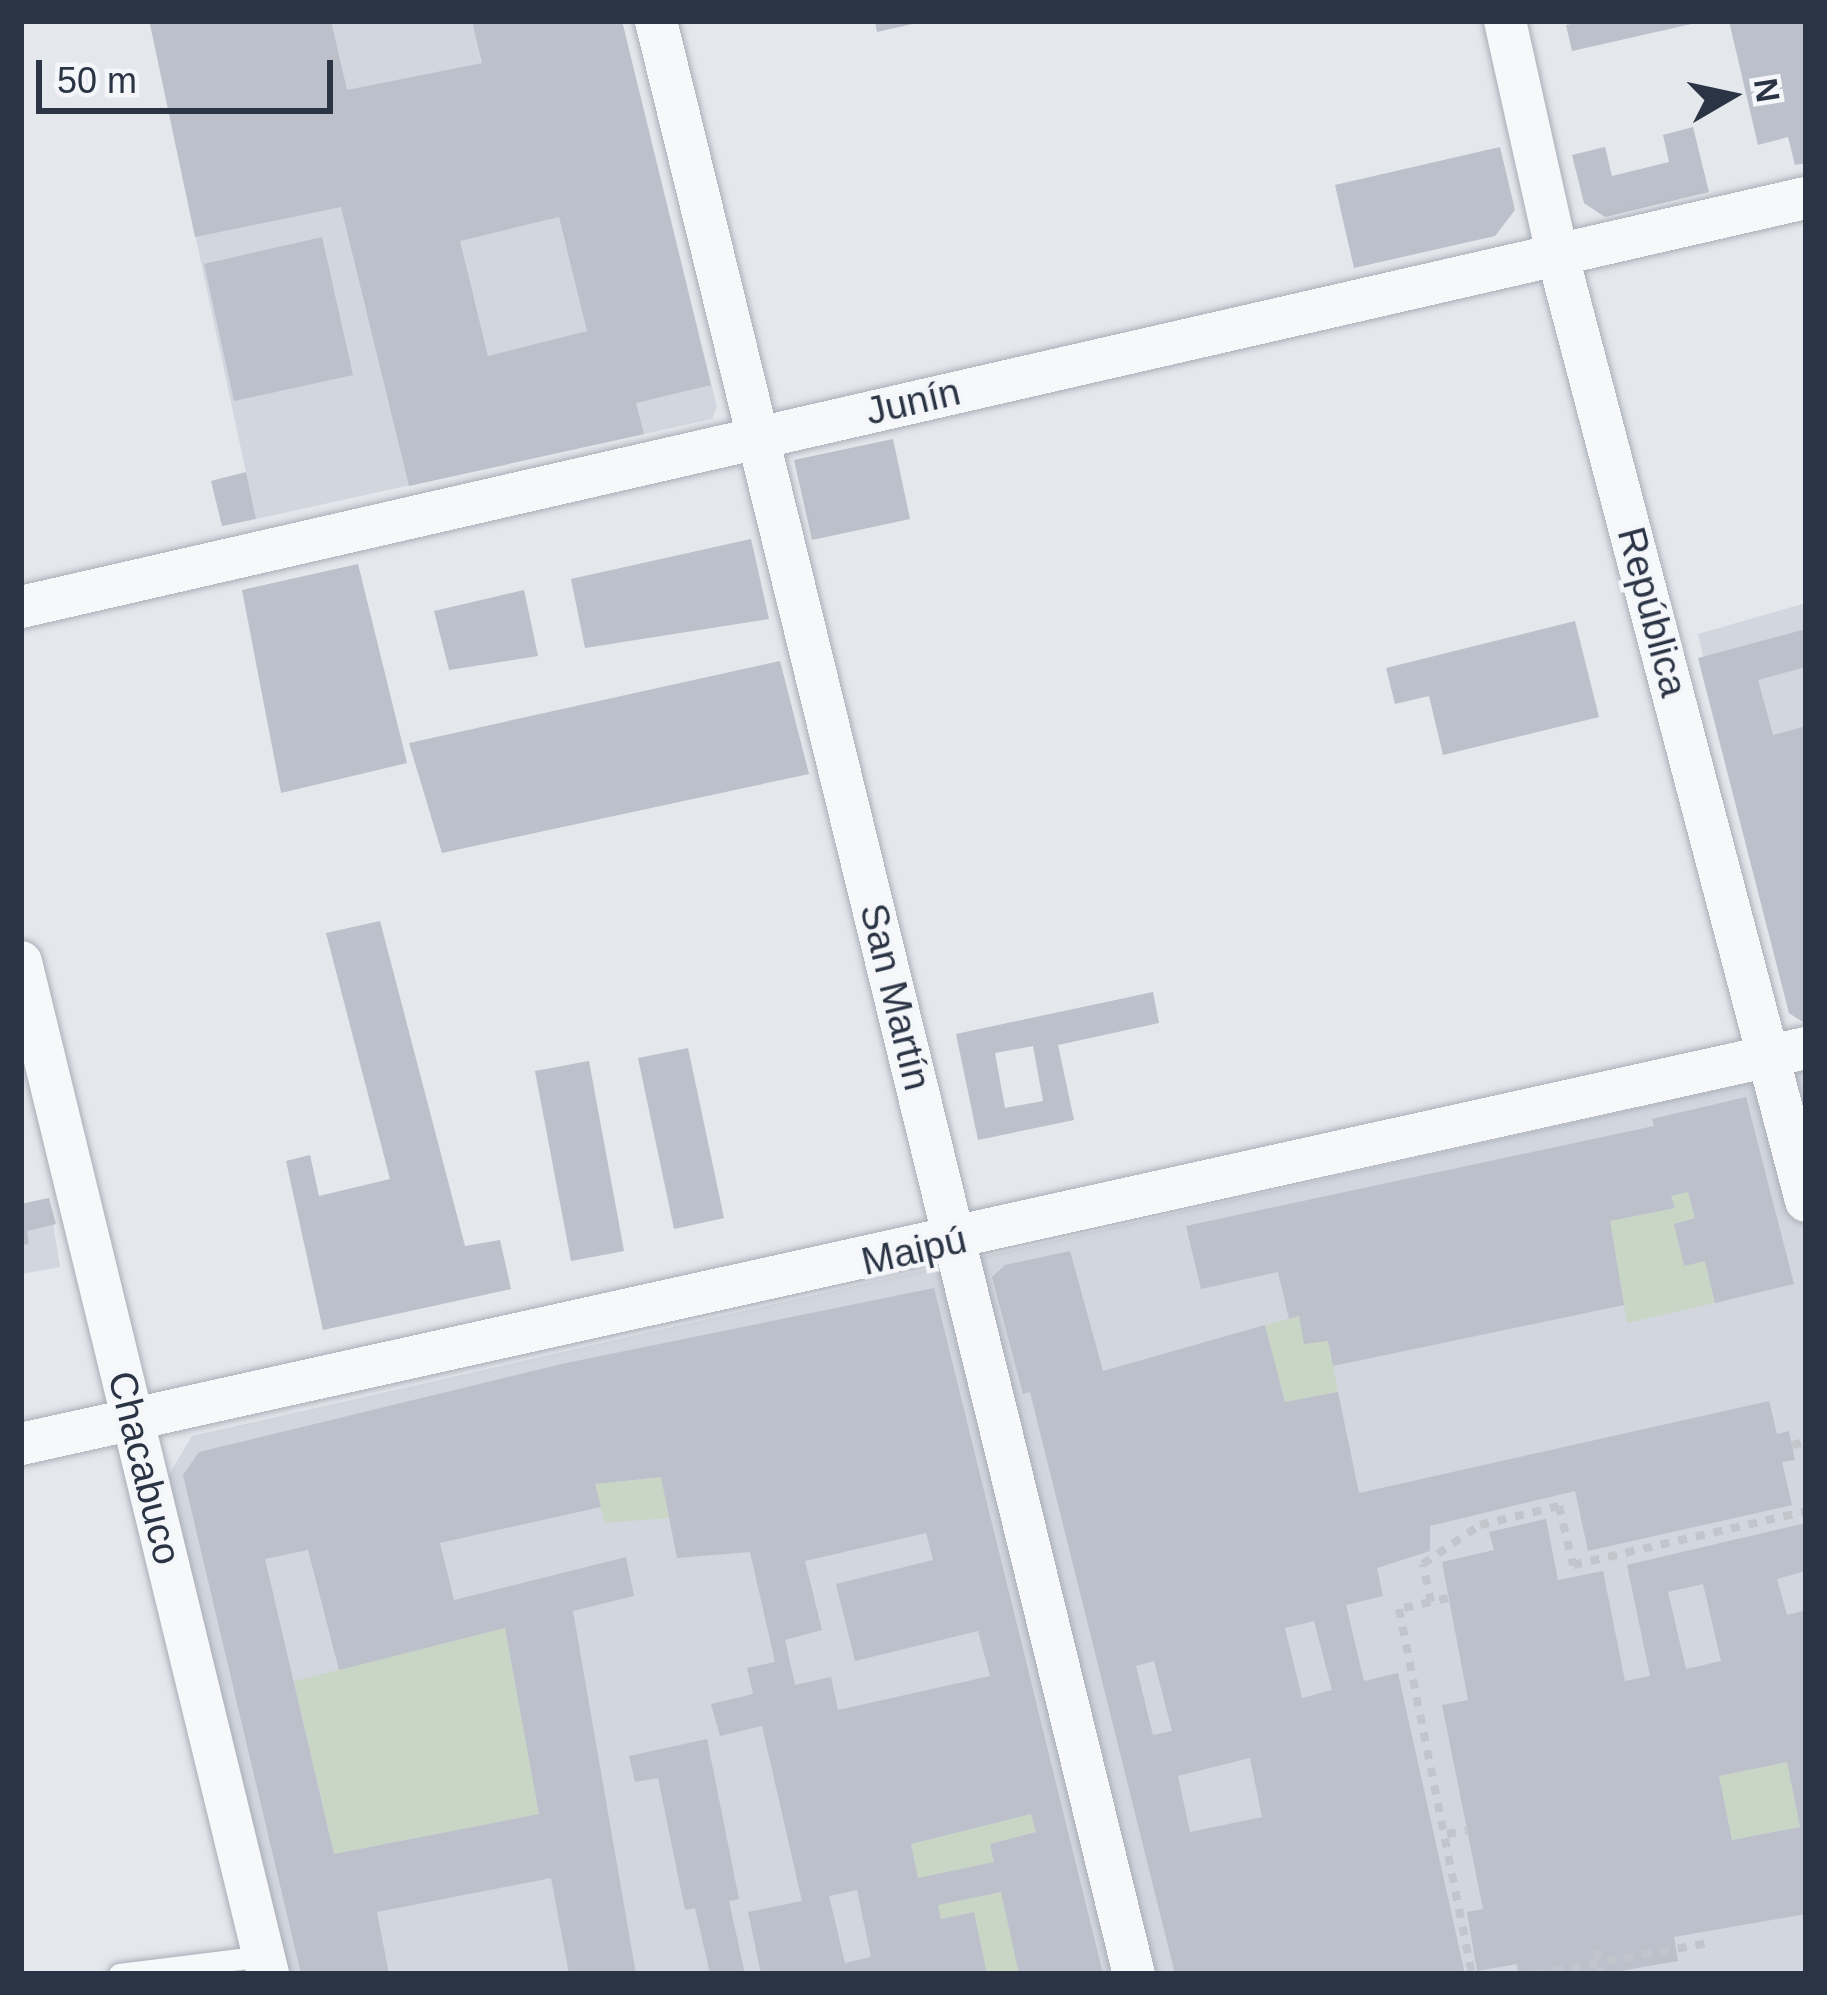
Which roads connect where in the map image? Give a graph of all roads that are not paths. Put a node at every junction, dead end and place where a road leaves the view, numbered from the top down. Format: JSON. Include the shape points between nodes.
{"nodes":[{"id":1,"x":656,"y":21,"type":"edge"},
{"id":2,"x":1505,"y":21,"type":"edge"},
{"id":3,"x":1806,"y":198,"type":"edge"},
{"id":4,"x":1557,"y":253,"type":"junction"},
{"id":5,"x":758,"y":438,"type":"junction"},
{"id":6,"x":21,"y":607,"type":"edge"},
{"id":7,"x":21,"y":962,"type":"edge"},
{"id":8,"x":1788,"y":1053,"type":"edge"},
{"id":9,"x":1806,"y":1201,"type":"edge"},
{"id":10,"x":956,"y":1242,"type":"junction"},
{"id":11,"x":133,"y":1424,"type":"junction"},
{"id":12,"x":21,"y":1444,"type":"edge"},
{"id":13,"x":265,"y":1965,"type":"edge"},
{"id":14,"x":118,"y":1974,"type":"edge"},
{"id":15,"x":1134,"y":1974,"type":"edge"}],
"edges":[{"from":1,"to":5,"type":"street","name":"San Martín"},
{"from":2,"to":4,"type":"street","name":"República"},
{"from":3,"to":4,"type":"street","name":"Junín"},
{"from":4,"to":5,"type":"street","name":"Junín"},
{"from":4,"to":8,"type":"street","name":"República"},
{"from":5,"to":6,"type":"street","name":"Junín"},
{"from":5,"to":10,"type":"street","name":"San Martín"},
{"from":7,"to":11,"type":"street","name":"Chacabuco"},
{"from":8,"to":9,"type":"street","name":"República"},
{"from":8,"to":10,"type":"street","name":"Maipú"},
{"from":10,"to":11,"type":"street","name":"Maipú"},
{"from":10,"to":15,"type":"street","name":"San Martín"},
{"from":11,"to":12,"type":"street","name":"Maipú"},
{"from":11,"to":13,"type":"street","name":"Chacabuco"},
{"from":13,"to":14,"type":"lane"}]}
